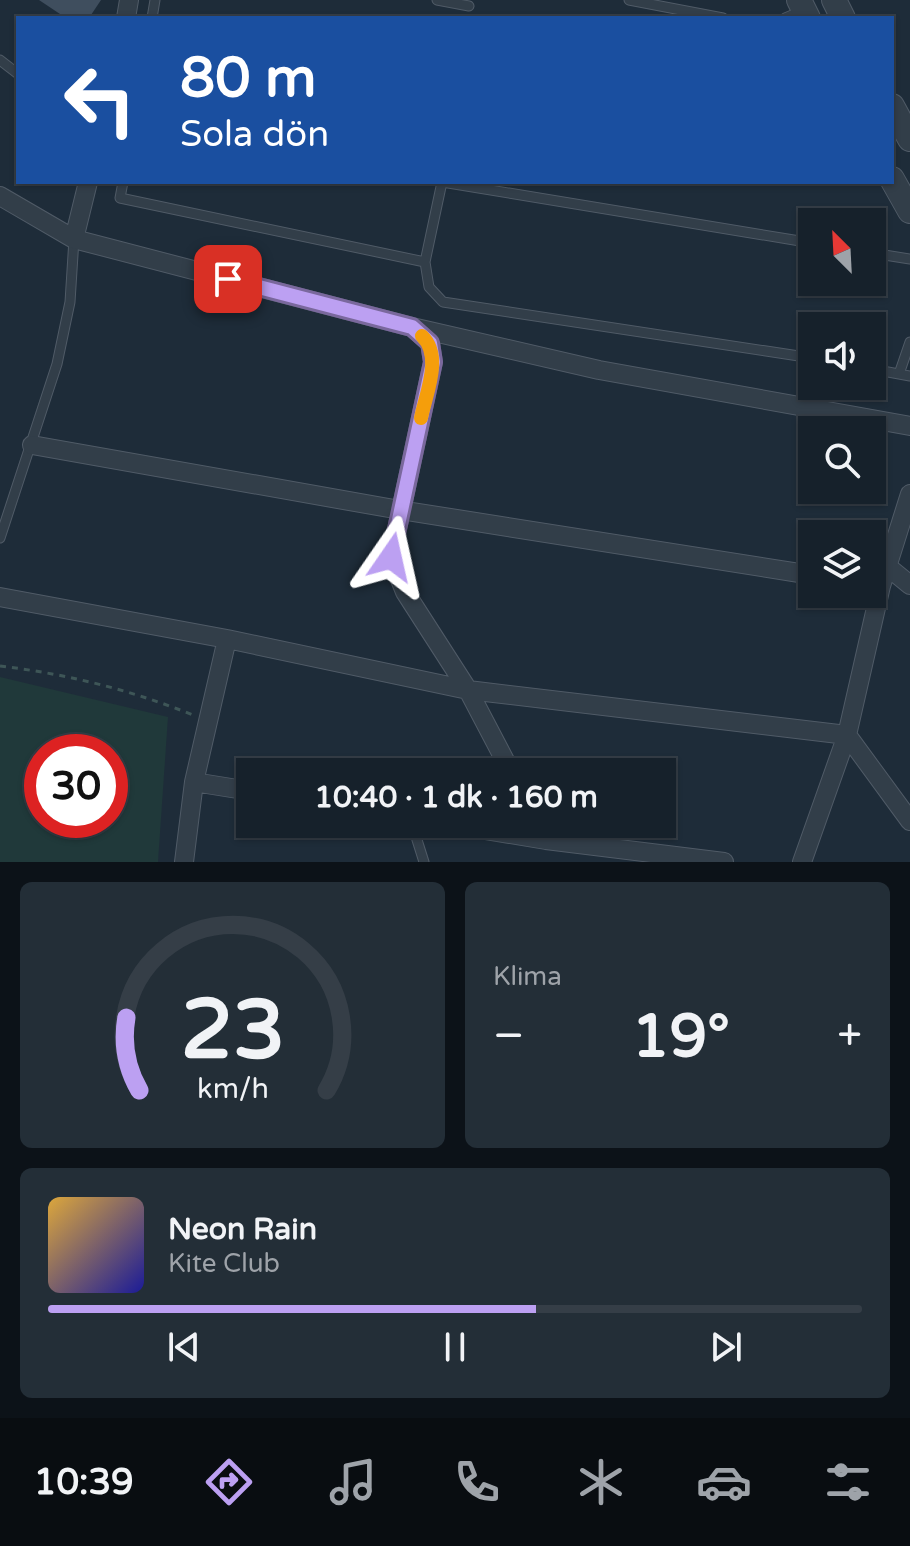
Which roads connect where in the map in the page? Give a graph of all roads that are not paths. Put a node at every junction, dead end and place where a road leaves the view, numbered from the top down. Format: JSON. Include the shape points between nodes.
{"nodes":[{"id":1,"x":437,"y":0,"type":"edge"},
{"id":2,"x":629,"y":0,"type":"edge"},
{"id":3,"x":469,"y":3,"type":"edge"},
{"id":4,"x":713,"y":16,"type":"edge"},
{"id":5,"x":0,"y":60,"type":"edge"},
{"id":6,"x":16,"y":72,"type":"edge"},
{"id":7,"x":894,"y":110,"type":"edge"},
{"id":8,"x":910,"y":139,"type":"edge"},
{"id":9,"x":894,"y":183,"type":"edge"},
{"id":10,"x":88,"y":184,"type":"edge"},
{"id":11,"x":123,"y":184,"type":"edge"},
{"id":12,"x":442,"y":184,"type":"edge"},
{"id":13,"x":454,"y":184,"type":"edge"},
{"id":14,"x":0,"y":196,"type":"edge"},
{"id":15,"x":910,"y":211,"type":"edge"},
{"id":16,"x":74,"y":239,"type":"junction"},
{"id":17,"x":798,"y":241,"type":"edge"},
{"id":18,"x":886,"y":255,"type":"edge"},
{"id":19,"x":910,"y":259,"type":"edge"},
{"id":20,"x":425,"y":262,"type":"junction"},
{"id":21,"x":412,"y":327,"type":"junction"},
{"id":22,"x":910,"y":342,"type":"edge"},
{"id":23,"x":798,"y":356,"type":"edge"},
{"id":24,"x":905,"y":375,"type":"edge"},
{"id":25,"x":910,"y":426,"type":"edge"},
{"id":26,"x":32,"y":445,"type":"junction"},
{"id":27,"x":910,"y":494,"type":"edge"},
{"id":28,"x":400,"y":510,"type":"junction"},
{"id":29,"x":0,"y":538,"type":"edge"},
{"id":30,"x":888,"y":567,"type":"junction"},
{"id":31,"x":886,"y":570,"type":"edge"},
{"id":32,"x":798,"y":573,"type":"edge"},
{"id":33,"x":910,"y":585,"type":"edge"},
{"id":34,"x":0,"y":597,"type":"edge"},
{"id":35,"x":873,"y":608,"type":"edge"},
{"id":36,"x":227,"y":639,"type":"junction"},
{"id":37,"x":468,"y":690,"type":"junction"},
{"id":38,"x":847,"y":735,"type":"junction"},
{"id":39,"x":504,"y":758,"type":"edge"},
{"id":40,"x":194,"y":782,"type":"junction"},
{"id":41,"x":236,"y":789,"type":"edge"},
{"id":42,"x":910,"y":821,"type":"edge"},
{"id":43,"x":416,"y":838,"type":"edge"},
{"id":44,"x":558,"y":838,"type":"edge"},
{"id":45,"x":604,"y":855,"type":"edge"},
{"id":46,"x":184,"y":862,"type":"edge"},
{"id":47,"x":424,"y":862,"type":"edge"},
{"id":48,"x":724,"y":862,"type":"edge"},
{"id":49,"x":802,"y":862,"type":"edge"}],
"edges":[{"from":1,"to":3,"type":"lane"},
{"from":2,"to":4,"type":"lane"},
{"from":5,"to":6,"type":"lane"},
{"from":7,"to":8,"type":"street"},
{"from":9,"to":15,"type":"street"},
{"from":10,"to":16,"type":"street"},
{"from":11,"to":20,"type":"lane","via":[[120,198]]},
{"from":12,"to":20,"type":"lane"},
{"from":13,"to":17,"type":"lane"},
{"from":14,"to":16,"type":"street"},
{"from":16,"to":21,"type":"street"},
{"from":16,"to":26,"type":"lane","via":[[64,334]]},
{"from":18,"to":19,"type":"lane"},
{"from":20,"to":23,"type":"lane","via":[[429,287],[443,302]]},
{"from":21,"to":25,"type":"street","via":[[599,370]]},
{"from":21,"to":28,"type":"street","via":[[430,343],[433,362]]},
{"from":22,"to":24,"type":"lane"},
{"from":26,"to":28,"type":"street"},
{"from":26,"to":29,"type":"lane"},
{"from":27,"to":30,"type":"street"},
{"from":28,"to":32,"type":"street"},
{"from":28,"to":37,"type":"street","via":[[391,557],[405,592]]},
{"from":30,"to":31,"type":"street"},
{"from":30,"to":33,"type":"street"},
{"from":34,"to":36,"type":"street"},
{"from":35,"to":38,"type":"street"},
{"from":36,"to":37,"type":"street"},
{"from":36,"to":40,"type":"street"},
{"from":37,"to":38,"type":"street"},
{"from":37,"to":39,"type":"street"},
{"from":38,"to":42,"type":"street"},
{"from":38,"to":49,"type":"street"},
{"from":40,"to":41,"type":"street"},
{"from":40,"to":46,"type":"street"},
{"from":43,"to":47,"type":"lane"},
{"from":44,"to":45,"type":"street"},
{"from":45,"to":48,"type":"street"}]}
